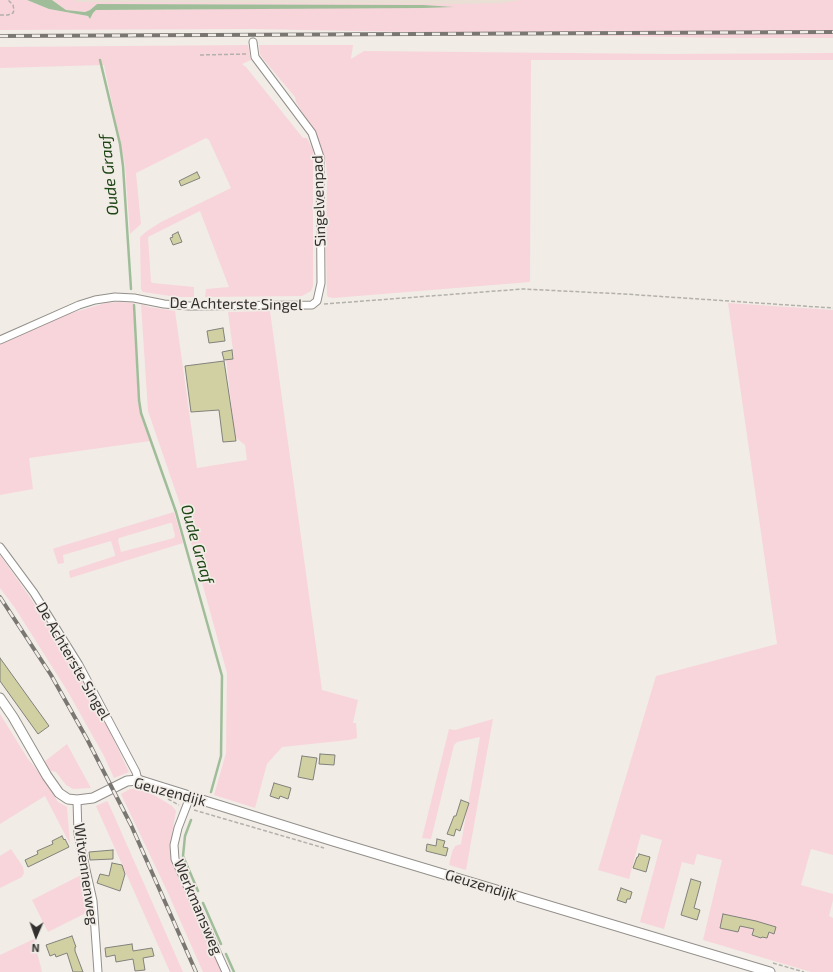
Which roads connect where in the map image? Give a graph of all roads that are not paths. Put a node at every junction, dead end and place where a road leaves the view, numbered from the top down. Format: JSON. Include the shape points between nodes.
{"nodes":[{"id":1,"x":253,"y":42,"type":"dead end"},
{"id":2,"x":312,"y":305,"type":"joint"},
{"id":3,"x":0,"y":340,"type":"edge"},
{"id":4,"x":0,"y":547,"type":"edge"},
{"id":5,"x":0,"y":698,"type":"edge"},
{"id":6,"x":138,"y":780,"type":"junction"},
{"id":7,"x":190,"y":796,"type":"junction"},
{"id":8,"x":78,"y":800,"type":"junction"},
{"id":9,"x":98,"y":972,"type":"edge"},
{"id":10,"x":226,"y":972,"type":"edge"},
{"id":11,"x":770,"y":972,"type":"edge"}],
"edges":[{"from":1,"to":2,"type":"street","name":"Singelvenpad","via":[[254,54],[312,133],[320,157],[321,283],[318,301]]},
{"from":2,"to":3,"type":"street","name":"De Achterste Singel","via":[[189,306],[134,298],[95,300]]},
{"from":4,"to":6,"type":"street","name":"De Achterste Singel","via":[[34,594],[79,665]]},
{"from":5,"to":8,"type":"main road","via":[[59,793],[68,799]]},
{"from":6,"to":7,"type":"main road","name":"Geuzendijk"},
{"from":6,"to":8,"type":"main road","name":"Geuzendijk","via":[[127,781],[93,798]]},
{"from":7,"to":10,"type":"street","name":"Werkmansweg","via":[[174,844],[175,859]]},
{"from":7,"to":11,"type":"main road","name":"Geuzendijk","via":[[341,844]]},
{"from":8,"to":9,"type":"street","name":"Witvennenweg","via":[[78,834],[92,901]]}]}
